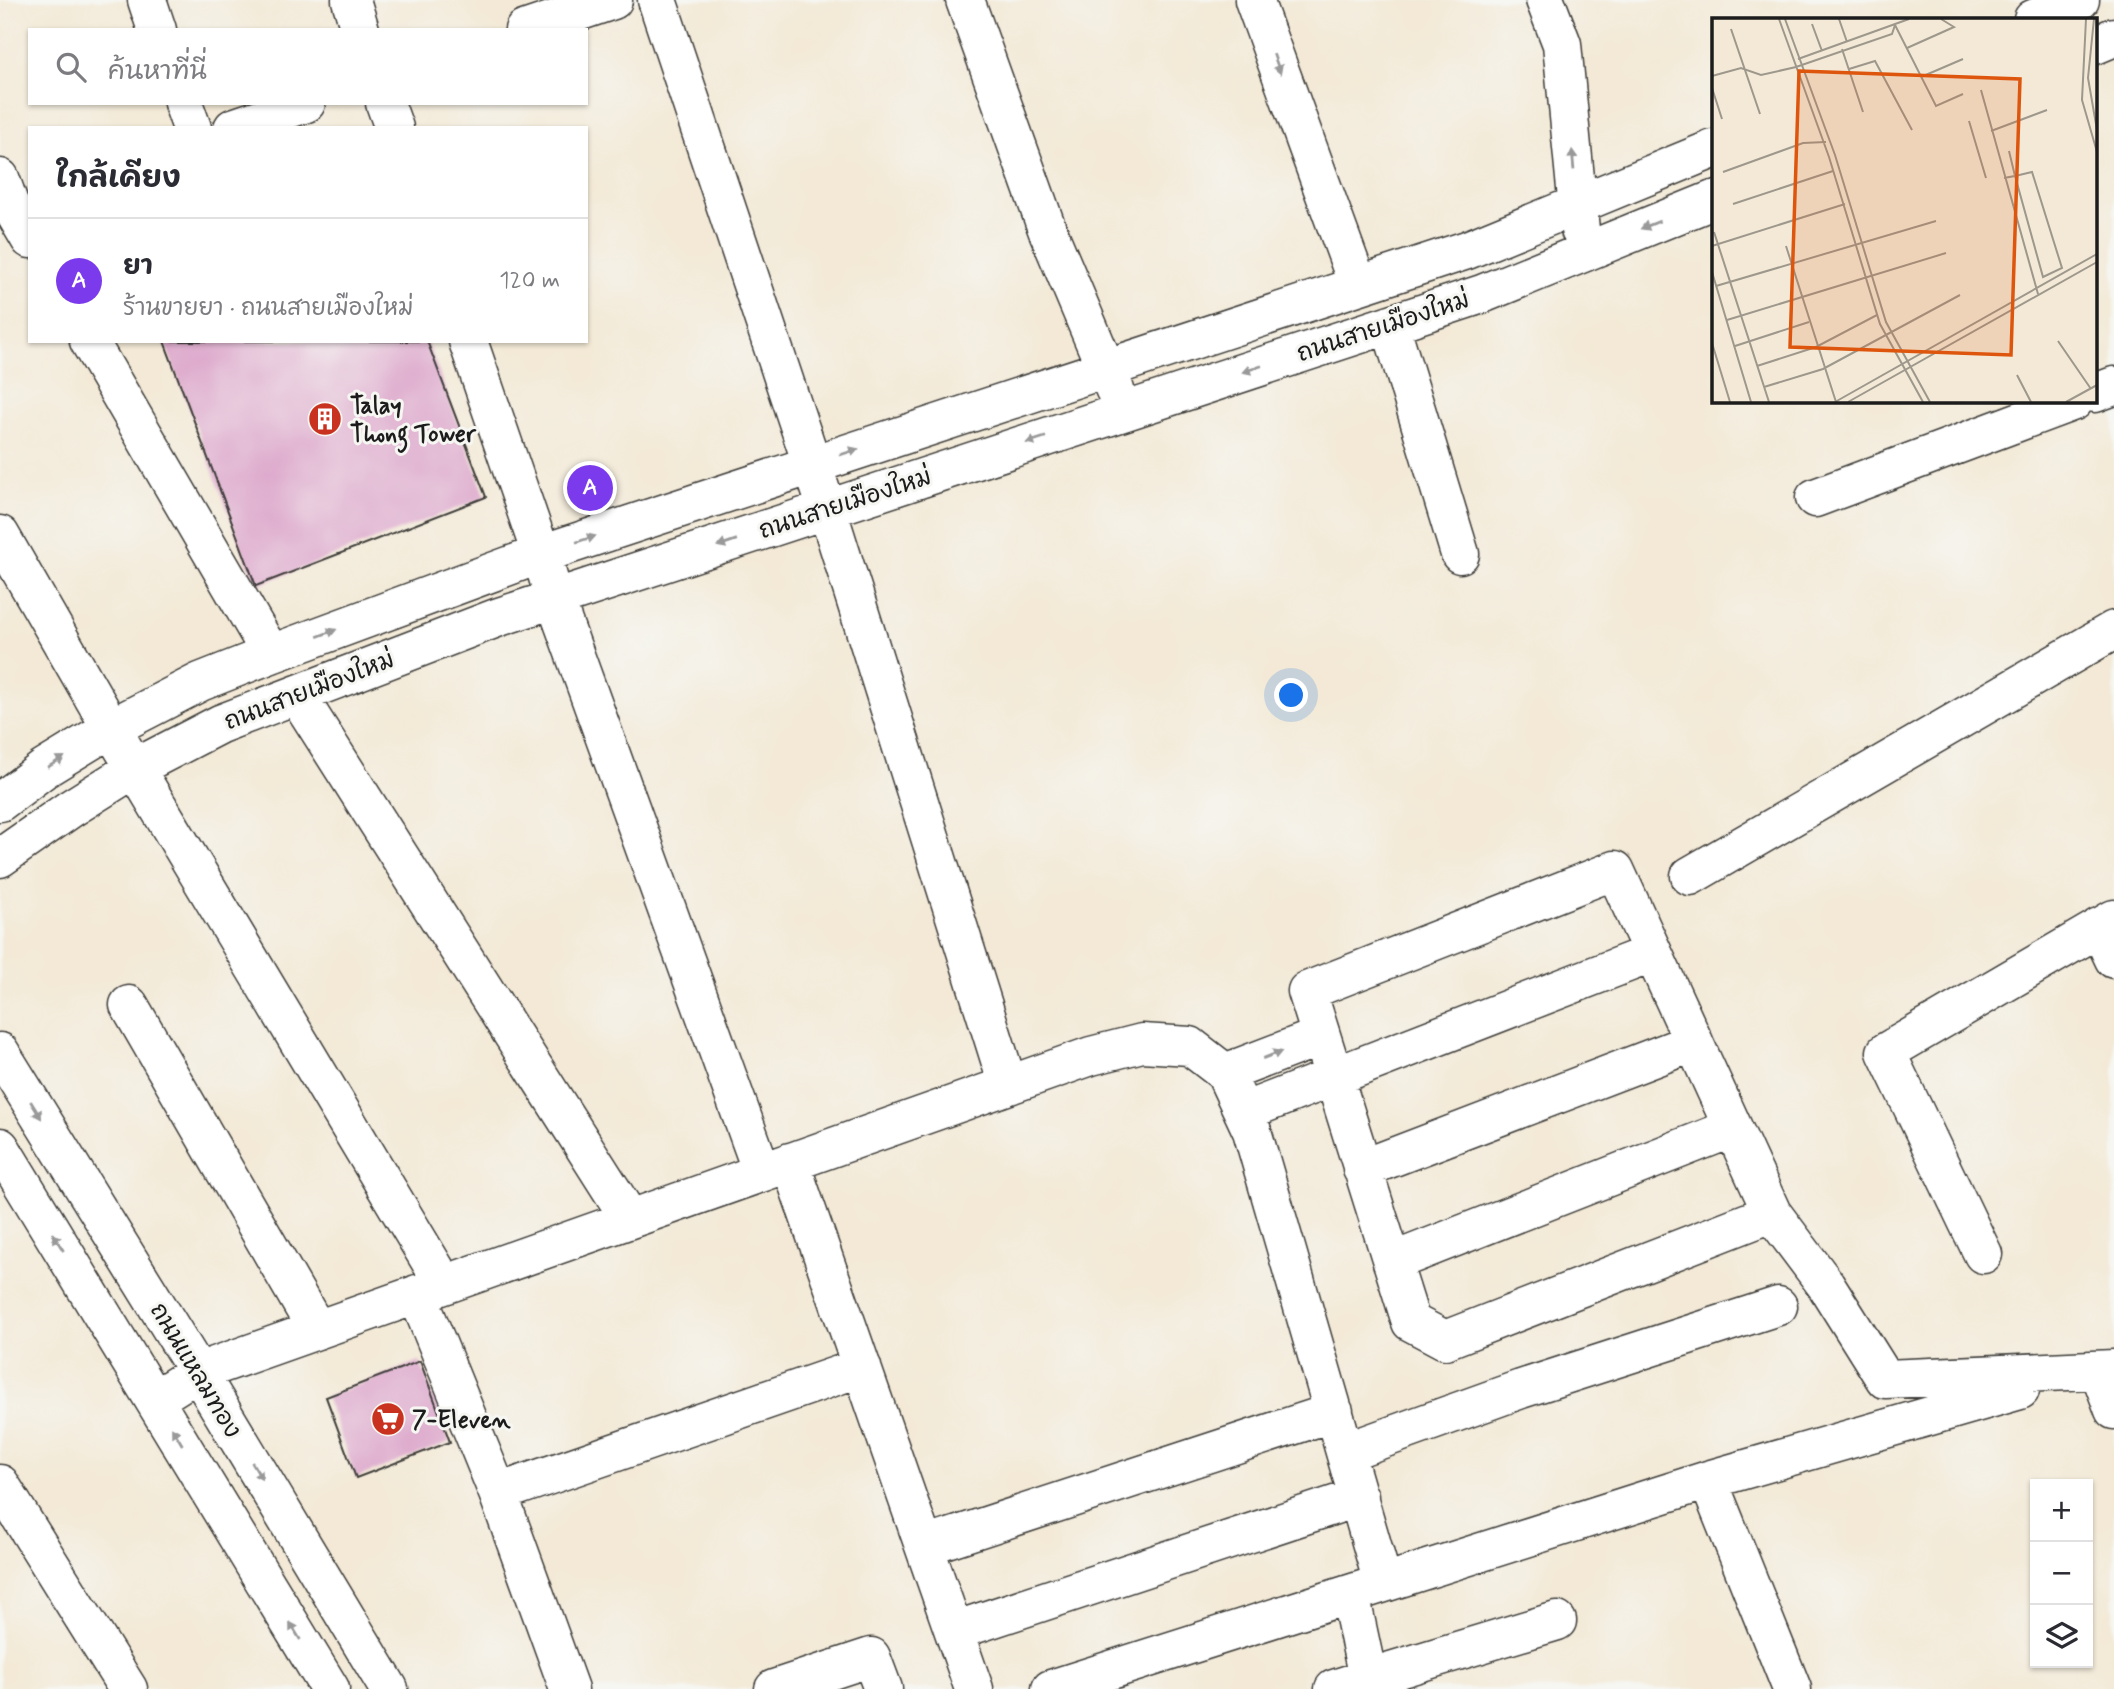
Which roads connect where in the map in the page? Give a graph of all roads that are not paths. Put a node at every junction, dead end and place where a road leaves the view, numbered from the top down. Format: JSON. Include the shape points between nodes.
{"nodes":[{"id":1,"x":147,"y":0,"type":"edge"},
{"id":2,"x":351,"y":0,"type":"edge"},
{"id":3,"x":613,"y":0,"type":"edge"},
{"id":4,"x":657,"y":0,"type":"edge"},
{"id":5,"x":965,"y":0,"type":"edge"},
{"id":6,"x":1254,"y":0,"type":"edge"},
{"id":7,"x":1545,"y":0,"type":"edge"},
{"id":8,"x":2080,"y":0,"type":"edge"},
{"id":9,"x":2035,"y":18,"type":"edge"},
{"id":10,"x":156,"y":28,"type":"edge"},
{"id":11,"x":359,"y":28,"type":"edge"},
{"id":12,"x":530,"y":28,"type":"edge"},
{"id":13,"x":2114,"y":37,"type":"edge"},
{"id":14,"x":2096,"y":45,"type":"edge"},
{"id":15,"x":184,"y":105,"type":"edge"},
{"id":16,"x":300,"y":105,"type":"edge"},
{"id":17,"x":386,"y":105,"type":"edge"},
{"id":18,"x":191,"y":126,"type":"edge"},
{"id":19,"x":239,"y":126,"type":"edge"},
{"id":20,"x":393,"y":126,"type":"edge"},
{"id":21,"x":1712,"y":149,"type":"edge"},
{"id":22,"x":10,"y":196,"type":"edge"},
{"id":23,"x":1712,"y":200,"type":"edge"},
{"id":24,"x":1577,"y":204,"type":"junction"},
{"id":25,"x":28,"y":235,"type":"edge"},
{"id":26,"x":1583,"y":253,"type":"junction"},
{"id":27,"x":1358,"y":285,"type":"junction"},
{"id":28,"x":1390,"y":324,"type":"junction"},
{"id":29,"x":90,"y":343,"type":"edge"},
{"id":30,"x":468,"y":343,"type":"edge"},
{"id":31,"x":1106,"y":368,"type":"junction"},
{"id":32,"x":2114,"y":386,"type":"edge"},
{"id":33,"x":2096,"y":393,"type":"edge"},
{"id":34,"x":2071,"y":402,"type":"edge"},
{"id":35,"x":1124,"y":410,"type":"junction"},
{"id":36,"x":813,"y":464,"type":"junction"},
{"id":37,"x":1815,"y":498,"type":"dead end"},
{"id":38,"x":827,"y":509,"type":"junction"},
{"id":39,"x":0,"y":535,"type":"edge"},
{"id":40,"x":541,"y":554,"type":"junction"},
{"id":41,"x":1460,"y":554,"type":"dead end"},
{"id":42,"x":555,"y":600,"type":"junction"},
{"id":43,"x":2114,"y":630,"type":"edge"},
{"id":44,"x":271,"y":654,"type":"junction"},
{"id":45,"x":297,"y":695,"type":"junction"},
{"id":46,"x":111,"y":728,"type":"junction"},
{"id":47,"x":137,"y":768,"type":"junction"},
{"id":48,"x":0,"y":802,"type":"edge"},
{"id":49,"x":0,"y":858,"type":"edge"},
{"id":50,"x":1690,"y":876,"type":"dead end"},
{"id":51,"x":2109,"y":935,"type":"edge"},
{"id":52,"x":1653,"y":953,"type":"junction"},
{"id":53,"x":130,"y":1005,"type":"dead end"},
{"id":54,"x":1319,"y":1037,"type":"junction"},
{"id":55,"x":1694,"y":1042,"type":"junction"},
{"id":56,"x":0,"y":1052,"type":"edge"},
{"id":57,"x":1225,"y":1073,"type":"junction"},
{"id":58,"x":1334,"y":1078,"type":"junction"},
{"id":59,"x":1007,"y":1085,"type":"junction"},
{"id":60,"x":1243,"y":1112,"type":"junction"},
{"id":61,"x":1733,"y":1128,"type":"junction"},
{"id":62,"x":0,"y":1147,"type":"edge"},
{"id":63,"x":776,"y":1167,"type":"junction"},
{"id":64,"x":1362,"y":1169,"type":"junction"},
{"id":65,"x":1772,"y":1213,"type":"junction"},
{"id":66,"x":630,"y":1219,"type":"junction"},
{"id":67,"x":1983,"y":1254,"type":"dead end"},
{"id":68,"x":1392,"y":1262,"type":"junction"},
{"id":69,"x":431,"y":1289,"type":"junction"},
{"id":70,"x":1778,"y":1306,"type":"dead end"},
{"id":71,"x":317,"y":1330,"type":"junction"},
{"id":72,"x":862,"y":1367,"type":"junction"},
{"id":73,"x":2106,"y":1369,"type":"edge"},
{"id":74,"x":198,"y":1372,"type":"junction"},
{"id":75,"x":2020,"y":1390,"type":"dead end"},
{"id":76,"x":155,"y":1399,"type":"junction"},
{"id":77,"x":2114,"y":1410,"type":"edge"},
{"id":78,"x":1334,"y":1412,"type":"junction"},
{"id":79,"x":1346,"y":1452,"type":"junction"},
{"id":80,"x":1708,"y":1480,"type":"junction"},
{"id":81,"x":0,"y":1484,"type":"edge"},
{"id":82,"x":498,"y":1493,"type":"junction"},
{"id":83,"x":1359,"y":1497,"type":"junction"},
{"id":84,"x":925,"y":1546,"type":"junction"},
{"id":85,"x":1367,"y":1589,"type":"junction"},
{"id":86,"x":1557,"y":1621,"type":"dead end"},
{"id":87,"x":954,"y":1631,"type":"junction"},
{"id":88,"x":1358,"y":1685,"type":"edge"},
{"id":89,"x":128,"y":1689,"type":"edge"},
{"id":90,"x":330,"y":1689,"type":"edge"},
{"id":91,"x":389,"y":1689,"type":"edge"},
{"id":92,"x":569,"y":1689,"type":"edge"},
{"id":93,"x":774,"y":1689,"type":"edge"},
{"id":94,"x":883,"y":1689,"type":"edge"},
{"id":95,"x":974,"y":1689,"type":"edge"},
{"id":96,"x":1051,"y":1689,"type":"edge"},
{"id":97,"x":1792,"y":1689,"type":"edge"}],
"edges":[{"from":1,"to":10,"type":"street"},
{"from":2,"to":11,"type":"street"},
{"from":3,"to":12,"type":"street"},
{"from":4,"to":36,"type":"street"},
{"from":5,"to":31,"type":"street","via":[[1047,229]]},
{"from":6,"to":27,"type":"street","one_way":true},
{"from":24,"to":7,"type":"street","one_way":true,"via":[[1562,44]]},
{"from":8,"to":9,"type":"street"},
{"from":13,"to":14,"type":"street"},
{"from":15,"to":18,"type":"street"},
{"from":16,"to":19,"type":"street"},
{"from":17,"to":20,"type":"street"},
{"from":21,"to":24,"type":"street","name":"ถนนสายเมืองใหม่"},
{"from":22,"to":25,"type":"street"},
{"from":23,"to":26,"type":"street","name":"ถนนสายเมืองใหม่","one_way":true},
{"from":24,"to":26,"type":"street"},
{"from":24,"to":27,"type":"street","name":"ถนนสายเมืองใหม่","via":[[1466,250]]},
{"from":26,"to":28,"type":"street","name":"ถนนสายเมืองใหม่","via":[[1482,294]]},
{"from":27,"to":31,"type":"street","name":"ถนนสายเมืองใหม่"},
{"from":28,"to":35,"type":"street","name":"ถนนสายเมืองใหม่","one_way":true},
{"from":28,"to":41,"type":"street"},
{"from":29,"to":44,"type":"street"},
{"from":30,"to":40,"type":"street"},
{"from":31,"to":35,"type":"street"},
{"from":36,"to":31,"type":"street","name":"ถนนสายเมืองใหม่","one_way":true},
{"from":32,"to":33,"type":"street"},
{"from":34,"to":37,"type":"street"},
{"from":35,"to":38,"type":"street","name":"ถนนสายเมืองใหม่","one_way":true},
{"from":36,"to":38,"type":"street"},
{"from":40,"to":36,"type":"street","name":"ถนนสายเมืองใหม่","one_way":true},
{"from":38,"to":42,"type":"street","name":"ถนนสายเมืองใหม่","one_way":true},
{"from":38,"to":59,"type":"street"},
{"from":39,"to":46,"type":"street"},
{"from":40,"to":42,"type":"street"},
{"from":44,"to":40,"type":"street","name":"ถนนสายเมืองใหม่","one_way":true},
{"from":42,"to":45,"type":"street","name":"ถนนสายเมืองใหม่"},
{"from":42,"to":63,"type":"street"},
{"from":43,"to":50,"type":"street"},
{"from":44,"to":46,"type":"street","name":"ถนนสายเมืองใหม่","via":[[200,682]]},
{"from":45,"to":47,"type":"street","name":"ถนนสายเมืองใหม่","via":[[220,724]]},
{"from":45,"to":66,"type":"street"},
{"from":46,"to":47,"type":"street"},
{"from":48,"to":46,"type":"street","name":"ถนนสายเมืองใหม่","one_way":true},
{"from":47,"to":49,"type":"street","name":"ถนนสายเมืองใหม่"},
{"from":47,"to":69,"type":"street"},
{"from":51,"to":67,"type":"street","via":[[1886,1052]]},
{"from":52,"to":54,"type":"street","via":[[1615,870],[1307,991]]},
{"from":52,"to":55,"type":"street"},
{"from":52,"to":58,"type":"street"},
{"from":53,"to":71,"type":"street"},
{"from":57,"to":54,"type":"street","one_way":true},
{"from":54,"to":58,"type":"street"},
{"from":55,"to":61,"type":"street"},
{"from":55,"to":64,"type":"street"},
{"from":56,"to":74,"type":"street","name":"ถนนแหลมทอง","one_way":true},
{"from":57,"to":59,"type":"street","via":[[1190,1046],[1142,1044]]},
{"from":57,"to":60,"type":"street"},
{"from":58,"to":60,"type":"street"},
{"from":58,"to":64,"type":"street"},
{"from":59,"to":63,"type":"street"},
{"from":60,"to":78,"type":"street"},
{"from":61,"to":65,"type":"street"},
{"from":61,"to":68,"type":"street"},
{"from":76,"to":62,"type":"street","name":"ถนนแหลมทอง","one_way":true},
{"from":63,"to":66,"type":"street"},
{"from":63,"to":72,"type":"street"},
{"from":64,"to":68,"type":"street"},
{"from":65,"to":68,"type":"street","via":[[1445,1340],[1411,1322]]},
{"from":65,"to":73,"type":"street","via":[[1826,1285],[1885,1378]]},
{"from":66,"to":69,"type":"street"},
{"from":69,"to":71,"type":"street"},
{"from":69,"to":82,"type":"street"},
{"from":70,"to":79,"type":"street","via":[[1521,1389]]},
{"from":71,"to":74,"type":"street"},
{"from":72,"to":82,"type":"street"},
{"from":72,"to":84,"type":"street"},
{"from":73,"to":77,"type":"street"},
{"from":74,"to":76,"type":"street"},
{"from":74,"to":91,"type":"street","name":"ถนนแหลมทอง","one_way":true},
{"from":75,"to":80,"type":"street"},
{"from":90,"to":76,"type":"street","name":"ถนนแหลมทอง","one_way":true},
{"from":78,"to":79,"type":"street"},
{"from":78,"to":84,"type":"street"},
{"from":79,"to":83,"type":"street"},
{"from":80,"to":85,"type":"street"},
{"from":80,"to":97,"type":"street"},
{"from":81,"to":89,"type":"street"},
{"from":82,"to":92,"type":"street"},
{"from":83,"to":85,"type":"street"},
{"from":83,"to":87,"type":"street"},
{"from":84,"to":87,"type":"street"},
{"from":85,"to":88,"type":"street"},
{"from":85,"to":96,"type":"street"},
{"from":86,"to":88,"type":"street"},
{"from":87,"to":95,"type":"street"},
{"from":93,"to":94,"type":"street","via":[[871,1657]]}]}
